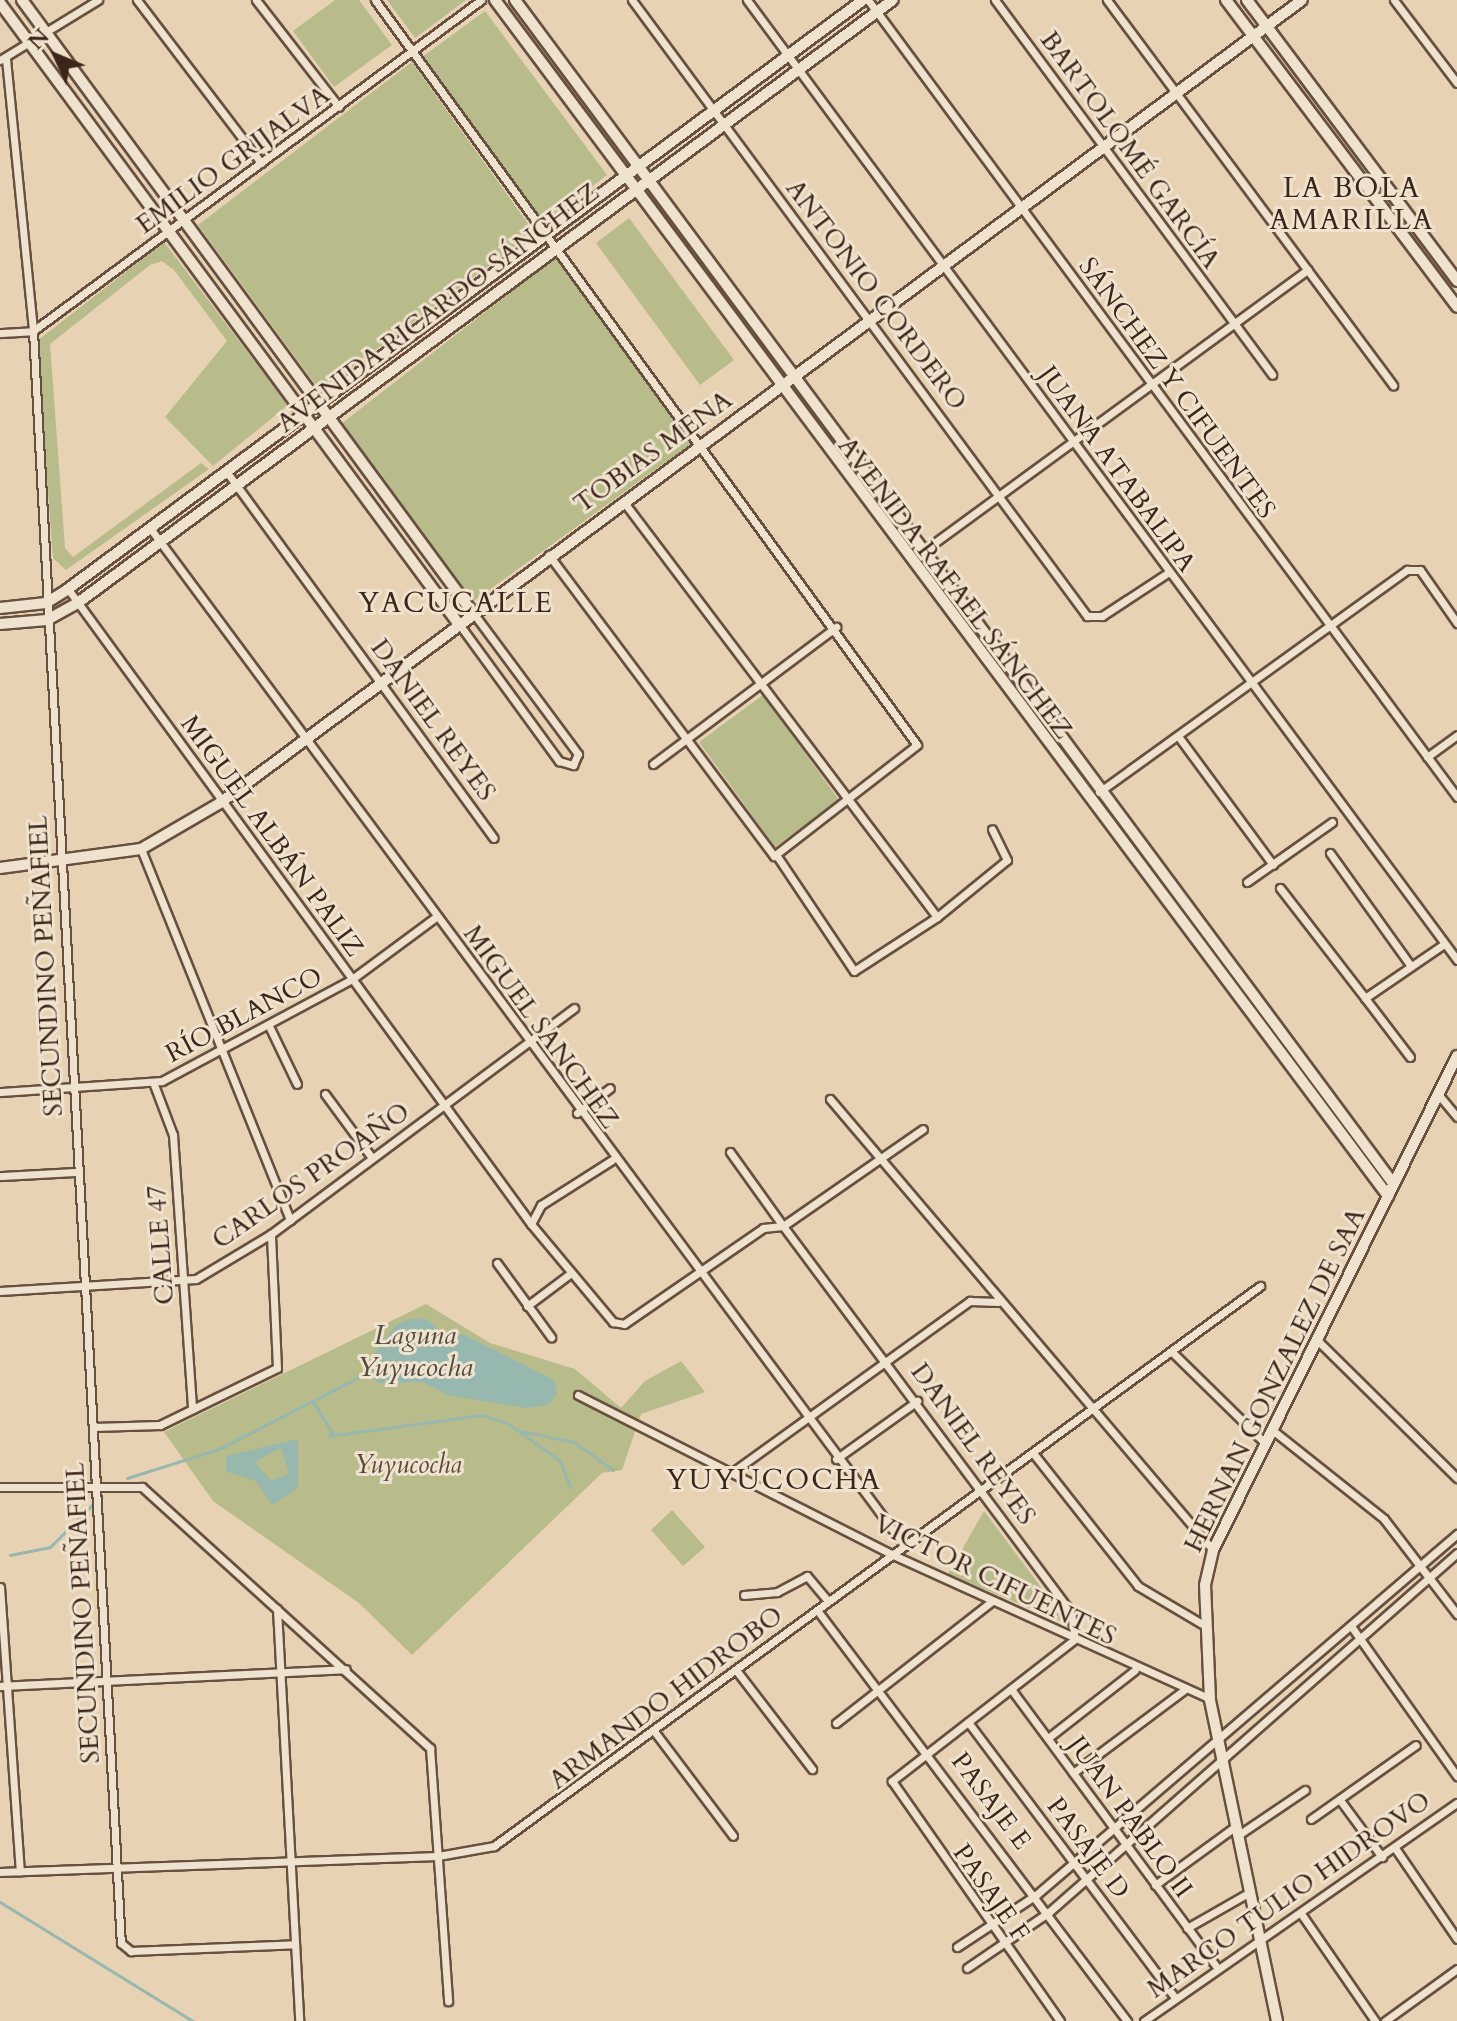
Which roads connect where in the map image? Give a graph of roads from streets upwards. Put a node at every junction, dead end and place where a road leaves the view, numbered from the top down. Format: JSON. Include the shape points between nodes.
{"nodes":[{"id":1,"x":22,"y":0,"type":"edge"},
{"id":2,"x":98,"y":0,"type":"edge"},
{"id":3,"x":137,"y":0,"type":"edge"},
{"id":4,"x":256,"y":0,"type":"edge"},
{"id":5,"x":375,"y":0,"type":"edge"},
{"id":6,"x":481,"y":0,"type":"edge"},
{"id":7,"x":495,"y":0,"type":"edge"},
{"id":8,"x":515,"y":0,"type":"edge"},
{"id":9,"x":632,"y":0,"type":"edge"},
{"id":10,"x":747,"y":0,"type":"edge"},
{"id":11,"x":866,"y":0,"type":"edge"},
{"id":12,"x":893,"y":0,"type":"edge"},
{"id":13,"x":995,"y":0,"type":"edge"},
{"id":14,"x":1107,"y":0,"type":"edge"},
{"id":15,"x":1226,"y":0,"type":"edge"},
{"id":16,"x":1247,"y":0,"type":"edge"},
{"id":17,"x":1302,"y":0,"type":"edge"},
{"id":18,"x":1394,"y":0,"type":"edge"},
{"id":19,"x":0,"y":3,"type":"edge"},
{"id":20,"x":877,"y":11,"type":"junction"},
{"id":21,"x":1268,"y":28,"type":"junction"},
{"id":22,"x":48,"y":35,"type":"junction"},
{"id":23,"x":1255,"y":39,"type":"junction"},
{"id":24,"x":31,"y":45,"type":"junction"},
{"id":25,"x":412,"y":51,"type":"junction"},
{"id":26,"x":787,"y":55,"type":"junction"},
{"id":27,"x":3,"y":59,"type":"edge"},
{"id":28,"x":798,"y":70,"type":"junction"},
{"id":29,"x":1457,"y":83,"type":"edge"},
{"id":30,"x":1179,"y":96,"type":"junction"},
{"id":31,"x":339,"y":107,"type":"junction"},
{"id":32,"x":712,"y":109,"type":"junction"},
{"id":33,"x":724,"y":124,"type":"junction"},
{"id":34,"x":1106,"y":150,"type":"junction"},
{"id":35,"x":261,"y":163,"type":"junction"},
{"id":36,"x":634,"y":166,"type":"junction"},
{"id":37,"x":621,"y":174,"type":"junction"},
{"id":38,"x":646,"y":182,"type":"junction"},
{"id":39,"x":634,"y":190,"type":"junction"},
{"id":40,"x":1024,"y":211,"type":"junction"},
{"id":41,"x":183,"y":222,"type":"junction"},
{"id":42,"x":169,"y":233,"type":"junction"},
{"id":43,"x":545,"y":233,"type":"junction"},
{"id":44,"x":555,"y":248,"type":"junction"},
{"id":45,"x":941,"y":269,"type":"junction"},
{"id":46,"x":1308,"y":270,"type":"junction"},
{"id":47,"x":1457,"y":281,"type":"edge"},
{"id":48,"x":1457,"y":307,"type":"edge"},
{"id":49,"x":870,"y":321,"type":"junction"},
{"id":50,"x":1233,"y":324,"type":"junction"},
{"id":51,"x":33,"y":331,"type":"junction"},
{"id":52,"x":0,"y":333,"type":"edge"},
{"id":53,"x":1272,"y":375,"type":"dead end"},
{"id":54,"x":791,"y":380,"type":"junction"},
{"id":55,"x":1150,"y":385,"type":"junction"},
{"id":56,"x":1393,"y":385,"type":"dead end"},
{"id":57,"x":779,"y":388,"type":"junction"},
{"id":58,"x":318,"y":402,"type":"junction"},
{"id":59,"x":303,"y":413,"type":"junction"},
{"id":60,"x":329,"y":417,"type":"junction"},
{"id":61,"x":314,"y":428,"type":"junction"},
{"id":62,"x":1074,"y":441,"type":"junction"},
{"id":63,"x":700,"y":444,"type":"junction"},
{"id":64,"x":226,"y":471,"type":"junction"},
{"id":65,"x":236,"y":484,"type":"junction"},
{"id":66,"x":1001,"y":495,"type":"junction"},
{"id":67,"x":623,"y":501,"type":"junction"},
{"id":68,"x":889,"y":510,"type":"junction"},
{"id":69,"x":875,"y":519,"type":"junction"},
{"id":70,"x":150,"y":528,"type":"junction"},
{"id":71,"x":160,"y":541,"type":"junction"},
{"id":72,"x":920,"y":553,"type":"junction"},
{"id":73,"x":549,"y":555,"type":"junction"},
{"id":74,"x":1169,"y":572,"type":"junction"},
{"id":75,"x":68,"y":589,"type":"junction"},
{"id":76,"x":79,"y":602,"type":"junction"},
{"id":77,"x":46,"y":603,"type":"junction"},
{"id":78,"x":0,"y":608,"type":"edge"},
{"id":79,"x":472,"y":612,"type":"junction"},
{"id":80,"x":47,"y":620,"type":"junction"},
{"id":81,"x":458,"y":623,"type":"junction"},
{"id":82,"x":1457,"y":623,"type":"edge"},
{"id":83,"x":0,"y":624,"type":"edge"},
{"id":84,"x":836,"y":627,"type":"junction"},
{"id":85,"x":1327,"y":627,"type":"junction"},
{"id":86,"x":380,"y":679,"type":"junction"},
{"id":87,"x":763,"y":681,"type":"junction"},
{"id":88,"x":1248,"y":684,"type":"junction"},
{"id":89,"x":1457,"y":735,"type":"edge"},
{"id":90,"x":1178,"y":736,"type":"junction"},
{"id":91,"x":302,"y":738,"type":"junction"},
{"id":92,"x":688,"y":741,"type":"junction"},
{"id":93,"x":1427,"y":757,"type":"junction"},
{"id":94,"x":653,"y":764,"type":"dead end"},
{"id":95,"x":1099,"y":792,"type":"junction"},
{"id":96,"x":1457,"y":797,"type":"edge"},
{"id":97,"x":849,"y":801,"type":"junction"},
{"id":98,"x":220,"y":803,"type":"junction"},
{"id":99,"x":1332,"y":822,"type":"dead end"},
{"id":100,"x":992,"y":829,"type":"dead end"},
{"id":101,"x":494,"y":838,"type":"dead end"},
{"id":102,"x":141,"y":849,"type":"junction"},
{"id":103,"x":1330,"y":853,"type":"dead end"},
{"id":104,"x":780,"y":854,"type":"junction"},
{"id":105,"x":62,"y":864,"type":"junction"},
{"id":106,"x":1273,"y":865,"type":"junction"},
{"id":107,"x":0,"y":868,"type":"edge"},
{"id":108,"x":1247,"y":882,"type":"dead end"},
{"id":109,"x":1280,"y":888,"type":"dead end"},
{"id":110,"x":437,"y":916,"type":"junction"},
{"id":111,"x":937,"y":917,"type":"junction"},
{"id":112,"x":1444,"y":944,"type":"junction"},
{"id":113,"x":1457,"y":960,"type":"edge"},
{"id":114,"x":1411,"y":966,"type":"junction"},
{"id":115,"x":352,"y":979,"type":"junction"},
{"id":116,"x":1365,"y":998,"type":"junction"},
{"id":117,"x":574,"y":1008,"type":"dead end"},
{"id":118,"x":270,"y":1028,"type":"junction"},
{"id":119,"x":529,"y":1044,"type":"junction"},
{"id":120,"x":221,"y":1055,"type":"junction"},
{"id":121,"x":1457,"y":1056,"type":"edge"},
{"id":122,"x":1410,"y":1057,"type":"dead end"},
{"id":123,"x":153,"y":1082,"type":"junction"},
{"id":124,"x":297,"y":1084,"type":"dead end"},
{"id":125,"x":69,"y":1088,"type":"junction"},
{"id":126,"x":610,"y":1088,"type":"dead end"},
{"id":127,"x":0,"y":1092,"type":"edge"},
{"id":128,"x":1437,"y":1093,"type":"junction"},
{"id":129,"x":325,"y":1094,"type":"dead end"},
{"id":130,"x":830,"y":1099,"type":"dead end"},
{"id":131,"x":446,"y":1105,"type":"junction"},
{"id":132,"x":577,"y":1113,"type":"junction"},
{"id":133,"x":1457,"y":1117,"type":"edge"},
{"id":134,"x":923,"y":1129,"type":"dead end"},
{"id":135,"x":730,"y":1152,"type":"dead end"},
{"id":136,"x":372,"y":1158,"type":"junction"},
{"id":137,"x":612,"y":1160,"type":"junction"},
{"id":138,"x":880,"y":1164,"type":"junction"},
{"id":139,"x":76,"y":1172,"type":"junction"},
{"id":140,"x":0,"y":1176,"type":"edge"},
{"id":141,"x":1393,"y":1183,"type":"junction"},
{"id":142,"x":1388,"y":1196,"type":"junction"},
{"id":143,"x":290,"y":1220,"type":"junction"},
{"id":144,"x":531,"y":1224,"type":"junction"},
{"id":145,"x":783,"y":1226,"type":"junction"},
{"id":146,"x":271,"y":1234,"type":"junction"},
{"id":147,"x":497,"y":1263,"type":"dead end"},
{"id":148,"x":697,"y":1271,"type":"junction"},
{"id":149,"x":571,"y":1273,"type":"junction"},
{"id":150,"x":183,"y":1280,"type":"junction"},
{"id":151,"x":1260,"y":1286,"type":"dead end"},
{"id":152,"x":87,"y":1288,"type":"junction"},
{"id":153,"x":0,"y":1291,"type":"edge"},
{"id":154,"x":998,"y":1302,"type":"junction"},
{"id":155,"x":527,"y":1306,"type":"junction"},
{"id":156,"x":551,"y":1337,"type":"dead end"},
{"id":157,"x":1315,"y":1338,"type":"junction"},
{"id":158,"x":1173,"y":1353,"type":"junction"},
{"id":159,"x":885,"y":1359,"type":"junction"},
{"id":160,"x":578,"y":1395,"type":"dead end"},
{"id":161,"x":917,"y":1401,"type":"junction"},
{"id":162,"x":192,"y":1409,"type":"junction"},
{"id":163,"x":1093,"y":1409,"type":"junction"},
{"id":164,"x":804,"y":1418,"type":"junction"},
{"id":165,"x":94,"y":1427,"type":"junction"},
{"id":166,"x":1271,"y":1429,"type":"junction"},
{"id":167,"x":1265,"y":1443,"type":"junction"},
{"id":168,"x":1033,"y":1453,"type":"junction"},
{"id":169,"x":836,"y":1459,"type":"junction"},
{"id":170,"x":734,"y":1471,"type":"junction"},
{"id":171,"x":1456,"y":1475,"type":"edge"},
{"id":172,"x":98,"y":1485,"type":"junction"},
{"id":173,"x":0,"y":1487,"type":"edge"},
{"id":174,"x":982,"y":1489,"type":"junction"},
{"id":175,"x":1457,"y":1534,"type":"edge"},
{"id":176,"x":904,"y":1545,"type":"junction"},
{"id":177,"x":1213,"y":1550,"type":"junction"},
{"id":178,"x":1457,"y":1553,"type":"edge"},
{"id":179,"x":891,"y":1554,"type":"junction"},
{"id":180,"x":1420,"y":1568,"type":"junction"},
{"id":181,"x":1429,"y":1579,"type":"junction"},
{"id":182,"x":0,"y":1587,"type":"edge"},
{"id":183,"x":744,"y":1595,"type":"dead end"},
{"id":184,"x":828,"y":1601,"type":"junction"},
{"id":185,"x":991,"y":1602,"type":"junction"},
{"id":186,"x":277,"y":1609,"type":"junction"},
{"id":187,"x":817,"y":1610,"type":"junction"},
{"id":188,"x":1457,"y":1614,"type":"edge"},
{"id":189,"x":1202,"y":1624,"type":"junction"},
{"id":190,"x":1351,"y":1626,"type":"junction"},
{"id":191,"x":1075,"y":1639,"type":"junction"},
{"id":192,"x":1358,"y":1639,"type":"junction"},
{"id":193,"x":346,"y":1669,"type":"junction"},
{"id":194,"x":736,"y":1670,"type":"junction"},
{"id":195,"x":1135,"y":1670,"type":"junction"},
{"id":196,"x":280,"y":1671,"type":"junction"},
{"id":197,"x":105,"y":1680,"type":"junction"},
{"id":198,"x":3,"y":1686,"type":"edge"},
{"id":199,"x":880,"y":1687,"type":"junction"},
{"id":200,"x":1011,"y":1689,"type":"junction"},
{"id":201,"x":1184,"y":1690,"type":"junction"},
{"id":202,"x":1210,"y":1699,"type":"junction"},
{"id":203,"x":968,"y":1722,"type":"junction"},
{"id":204,"x":836,"y":1723,"type":"dead end"},
{"id":205,"x":654,"y":1731,"type":"junction"},
{"id":206,"x":1048,"y":1738,"type":"junction"},
{"id":207,"x":1218,"y":1740,"type":"junction"},
{"id":208,"x":1416,"y":1745,"type":"dead end"},
{"id":209,"x":928,"y":1751,"type":"junction"},
{"id":210,"x":1222,"y":1755,"type":"junction"},
{"id":211,"x":812,"y":1769,"type":"dead end"},
{"id":212,"x":1073,"y":1773,"type":"junction"},
{"id":213,"x":1457,"y":1776,"type":"edge"},
{"id":214,"x":1305,"y":1790,"type":"dead end"},
{"id":215,"x":1340,"y":1800,"type":"junction"},
{"id":216,"x":1457,"y":1803,"type":"edge"},
{"id":217,"x":1311,"y":1819,"type":"dead end"},
{"id":218,"x":1117,"y":1827,"type":"junction"},
{"id":219,"x":1237,"y":1831,"type":"junction"},
{"id":220,"x":733,"y":1836,"type":"dead end"},
{"id":221,"x":1126,"y":1842,"type":"junction"},
{"id":222,"x":1395,"y":1848,"type":"junction"},
{"id":223,"x":438,"y":1856,"type":"junction"},
{"id":224,"x":1382,"y":1857,"type":"junction"},
{"id":225,"x":290,"y":1861,"type":"junction"},
{"id":226,"x":1074,"y":1861,"type":"junction"},
{"id":227,"x":20,"y":1871,"type":"junction"},
{"id":228,"x":0,"y":1872,"type":"edge"},
{"id":229,"x":118,"y":1872,"type":"junction"},
{"id":230,"x":1085,"y":1878,"type":"junction"},
{"id":231,"x":1155,"y":1885,"type":"junction"},
{"id":232,"x":1250,"y":1892,"type":"junction"},
{"id":233,"x":1036,"y":1895,"type":"junction"},
{"id":234,"x":1049,"y":1912,"type":"junction"},
{"id":235,"x":1302,"y":1915,"type":"junction"},
{"id":236,"x":1187,"y":1928,"type":"junction"},
{"id":237,"x":991,"y":1930,"type":"junction"},
{"id":238,"x":1457,"y":1939,"type":"edge"},
{"id":239,"x":1263,"y":1942,"type":"junction"},
{"id":240,"x":295,"y":1944,"type":"junction"},
{"id":241,"x":1002,"y":1945,"type":"junction"},
{"id":242,"x":957,"y":1947,"type":"dead end"},
{"id":243,"x":967,"y":1968,"type":"dead end"},
{"id":244,"x":1218,"y":1969,"type":"junction"},
{"id":245,"x":1457,"y":1969,"type":"edge"},
{"id":246,"x":1175,"y":1998,"type":"junction"},
{"id":247,"x":448,"y":2001,"type":"dead end"},
{"id":248,"x":299,"y":2021,"type":"edge"},
{"id":249,"x":1060,"y":2021,"type":"edge"},
{"id":250,"x":1127,"y":2021,"type":"edge"},
{"id":251,"x":1144,"y":2021,"type":"edge"},
{"id":252,"x":1277,"y":2021,"type":"edge"},
{"id":253,"x":1375,"y":2021,"type":"edge"},
{"id":254,"x":1385,"y":2021,"type":"edge"}],
"edges":[{"from":1,"to":22,"type":"street"},
{"from":2,"to":22,"type":"street"},
{"from":3,"to":35,"type":"street"},
{"from":4,"to":31,"type":"street"},
{"from":5,"to":25,"type":"street"},
{"from":6,"to":25,"type":"street","name":"EMILIO GRIJALVA"},
{"from":7,"to":37,"type":"street","name":"AVENIDA RAFAEL SÁNCHEZ"},
{"from":8,"to":36,"type":"street","name":"AVENIDA RAFAEL SÁNCHEZ"},
{"from":9,"to":32,"type":"street","name":"ANTONIO CORDERO"},
{"from":10,"to":26,"type":"street","name":"JUANA ATABALIPA"},
{"from":11,"to":20,"type":"street","name":"SÁNCHEZ Y CIFUENTES"},
{"from":11,"to":26,"type":"street","name":"AVENIDA RICARDO SÁNCHEZ"},
{"from":12,"to":20,"type":"street","name":"AVENIDA RICARDO SÁNCHEZ"},
{"from":13,"to":34,"type":"street","name":"BARTOLOMÉ GARCÍA"},
{"from":14,"to":30,"type":"street"},
{"from":15,"to":23,"type":"street"},
{"from":16,"to":21,"type":"street"},
{"from":17,"to":21,"type":"street","name":"TOBIAS MENA"},
{"from":18,"to":29,"type":"street"},
{"from":19,"to":24,"type":"street"},
{"from":20,"to":28,"type":"street","name":"AVENIDA RICARDO SÁNCHEZ"},
{"from":20,"to":40,"type":"street","name":"SÁNCHEZ Y CIFUENTES"},
{"from":21,"to":23,"type":"street","name":"TOBIAS MENA"},
{"from":21,"to":47,"type":"street"},
{"from":22,"to":24,"type":"street"},
{"from":22,"to":41,"type":"street"},
{"from":23,"to":30,"type":"street","name":"TOBIAS MENA"},
{"from":23,"to":48,"type":"street"},
{"from":24,"to":27,"type":"street"},
{"from":24,"to":42,"type":"street"},
{"from":25,"to":31,"type":"street","name":"EMILIO GRIJALVA"},
{"from":25,"to":43,"type":"street"},
{"from":26,"to":28,"type":"street","name":"JUANA ATABALIPA"},
{"from":26,"to":32,"type":"street","name":"AVENIDA RICARDO SÁNCHEZ"},
{"from":27,"to":51,"type":"street","name":"SECUNDINO PEÑAFIEL"},
{"from":28,"to":33,"type":"street","name":"AVENIDA RICARDO SÁNCHEZ"},
{"from":28,"to":45,"type":"street","name":"JUANA ATABALIPA"},
{"from":30,"to":34,"type":"street","name":"TOBIAS MENA"},
{"from":30,"to":46,"type":"street"},
{"from":31,"to":35,"type":"street","name":"EMILIO GRIJALVA"},
{"from":32,"to":33,"type":"street","name":"ANTONIO CORDERO"},
{"from":32,"to":36,"type":"street","name":"AVENIDA RICARDO SÁNCHEZ"},
{"from":33,"to":38,"type":"street","name":"AVENIDA RICARDO SÁNCHEZ"},
{"from":33,"to":49,"type":"street","name":"ANTONIO CORDERO"},
{"from":34,"to":40,"type":"street","name":"TOBIAS MENA"},
{"from":34,"to":50,"type":"street","name":"BARTOLOMÉ GARCÍA"},
{"from":35,"to":41,"type":"street","name":"EMILIO GRIJALVA"},
{"from":36,"to":37,"type":"street","name":"AVENIDA RICARDO SÁNCHEZ"},
{"from":36,"to":38,"type":"street","name":"AVENIDA RAFAEL SÁNCHEZ"},
{"from":37,"to":39,"type":"street","name":"AVENIDA RAFAEL SÁNCHEZ"},
{"from":37,"to":43,"type":"street","name":"AVENIDA RICARDO SÁNCHEZ"},
{"from":38,"to":39,"type":"street","name":"AVENIDA RICARDO SÁNCHEZ"},
{"from":38,"to":54,"type":"street","name":"AVENIDA RAFAEL SÁNCHEZ"},
{"from":39,"to":44,"type":"street","name":"AVENIDA RICARDO SÁNCHEZ"},
{"from":39,"to":57,"type":"street","name":"AVENIDA RAFAEL SÁNCHEZ"},
{"from":40,"to":45,"type":"street","name":"TOBIAS MENA"},
{"from":40,"to":55,"type":"street","name":"SÁNCHEZ Y CIFUENTES"},
{"from":41,"to":42,"type":"street","name":"EMILIO GRIJALVA"},
{"from":41,"to":58,"type":"street"},
{"from":42,"to":51,"type":"street","name":"EMILIO GRIJALVA"},
{"from":42,"to":59,"type":"street"},
{"from":43,"to":44,"type":"street"},
{"from":43,"to":58,"type":"street","name":"AVENIDA RICARDO SÁNCHEZ"},
{"from":44,"to":60,"type":"street","name":"AVENIDA RICARDO SÁNCHEZ"},
{"from":44,"to":63,"type":"street"},
{"from":45,"to":49,"type":"street","name":"TOBIAS MENA"},
{"from":45,"to":62,"type":"street","name":"JUANA ATABALIPA"},
{"from":46,"to":50,"type":"street"},
{"from":46,"to":56,"type":"street"},
{"from":49,"to":54,"type":"street","name":"TOBIAS MENA"},
{"from":49,"to":66,"type":"street","name":"ANTONIO CORDERO"},
{"from":50,"to":53,"type":"street","name":"BARTOLOMÉ GARCÍA"},
{"from":50,"to":55,"type":"street"},
{"from":51,"to":52,"type":"street"},
{"from":51,"to":77,"type":"street","name":"SECUNDINO PEÑAFIEL"},
{"from":54,"to":57,"type":"street","name":"TOBIAS MENA"},
{"from":54,"to":68,"type":"street","name":"AVENIDA RAFAEL SÁNCHEZ"},
{"from":55,"to":62,"type":"street"},
{"from":55,"to":85,"type":"street","name":"SÁNCHEZ Y CIFUENTES"},
{"from":57,"to":63,"type":"street","name":"TOBIAS MENA"},
{"from":57,"to":69,"type":"street","name":"AVENIDA RAFAEL SÁNCHEZ"},
{"from":58,"to":59,"type":"street","name":"AVENIDA RICARDO SÁNCHEZ"},
{"from":58,"to":60,"type":"street"},
{"from":59,"to":61,"type":"street"},
{"from":59,"to":64,"type":"street","name":"AVENIDA RICARDO SÁNCHEZ"},
{"from":60,"to":61,"type":"street","name":"AVENIDA RICARDO SÁNCHEZ"},
{"from":60,"to":79,"type":"street"},
{"from":61,"to":65,"type":"street","name":"AVENIDA RICARDO SÁNCHEZ"},
{"from":61,"to":81,"type":"street"},
{"from":62,"to":66,"type":"street"},
{"from":62,"to":74,"type":"street","name":"JUANA ATABALIPA"},
{"from":63,"to":67,"type":"street","name":"TOBIAS MENA"},
{"from":63,"to":84,"type":"street"},
{"from":64,"to":65,"type":"street","name":"DANIEL REYES"},
{"from":64,"to":70,"type":"street","name":"AVENIDA RICARDO SÁNCHEZ"},
{"from":65,"to":71,"type":"street","name":"AVENIDA RICARDO SÁNCHEZ"},
{"from":65,"to":86,"type":"street","name":"DANIEL REYES"},
{"from":66,"to":72,"type":"street"},
{"from":66,"to":74,"type":"street","name":"ANTONIO CORDERO","via":[[1087,616],[1102,616]]},
{"from":67,"to":73,"type":"street","name":"TOBIAS MENA"},
{"from":67,"to":87,"type":"street"},
{"from":68,"to":69,"type":"street"},
{"from":68,"to":72,"type":"street","name":"AVENIDA RAFAEL SÁNCHEZ"},
{"from":69,"to":142,"type":"street","name":"AVENIDA RAFAEL SÁNCHEZ"},
{"from":70,"to":71,"type":"street","name":"MIGUEL SANCHEZ"},
{"from":70,"to":75,"type":"street","name":"AVENIDA RICARDO SÁNCHEZ"},
{"from":71,"to":76,"type":"street","name":"AVENIDA RICARDO SÁNCHEZ"},
{"from":71,"to":91,"type":"street","name":"MIGUEL SANCHEZ"},
{"from":72,"to":95,"type":"street","name":"AVENIDA RAFAEL SÁNCHEZ"},
{"from":73,"to":79,"type":"street","name":"TOBIAS MENA"},
{"from":73,"to":92,"type":"street"},
{"from":74,"to":88,"type":"street","name":"JUANA ATABALIPA"},
{"from":75,"to":76,"type":"street","name":"MIGUEL ALBÁN PALIZ"},
{"from":75,"to":77,"type":"street","name":"AVENIDA RICARDO SÁNCHEZ"},
{"from":76,"to":80,"type":"street","name":"AVENIDA RICARDO SÁNCHEZ"},
{"from":76,"to":98,"type":"street","name":"MIGUEL ALBÁN PALIZ"},
{"from":77,"to":78,"type":"street","name":"AVENIDA RICARDO SÁNCHEZ"},
{"from":77,"to":80,"type":"street","name":"SECUNDINO PEÑAFIEL"},
{"from":79,"to":81,"type":"street","name":"TOBIAS MENA"},
{"from":79,"to":81,"type":"street","via":[[578,754],[573,765],[559,761]]},
{"from":80,"to":83,"type":"street","name":"AVENIDA RICARDO SÁNCHEZ"},
{"from":80,"to":105,"type":"street","name":"SECUNDINO PEÑAFIEL"},
{"from":81,"to":86,"type":"street","name":"TOBIAS MENA"},
{"from":82,"to":85,"type":"street","via":[[1420,570],[1407,570]]},
{"from":84,"to":87,"type":"street"},
{"from":84,"to":97,"type":"street","via":[[918,741]]},
{"from":85,"to":88,"type":"street"},
{"from":85,"to":93,"type":"street","name":"SÁNCHEZ Y CIFUENTES"},
{"from":86,"to":91,"type":"street","name":"TOBIAS MENA"},
{"from":86,"to":101,"type":"street","name":"DANIEL REYES"},
{"from":87,"to":92,"type":"street"},
{"from":87,"to":97,"type":"street"},
{"from":88,"to":90,"type":"street"},
{"from":88,"to":112,"type":"street","name":"JUANA ATABALIPA"},
{"from":89,"to":93,"type":"street"},
{"from":90,"to":95,"type":"street"},
{"from":90,"to":106,"type":"street"},
{"from":91,"to":98,"type":"street","name":"TOBIAS MENA"},
{"from":91,"to":110,"type":"street","name":"MIGUEL SANCHEZ"},
{"from":92,"to":94,"type":"street"},
{"from":92,"to":104,"type":"street"},
{"from":93,"to":96,"type":"street","name":"SÁNCHEZ Y CIFUENTES"},
{"from":95,"to":141,"type":"street","name":"AVENIDA RAFAEL SÁNCHEZ"},
{"from":97,"to":104,"type":"street"},
{"from":97,"to":111,"type":"street"},
{"from":98,"to":102,"type":"street","name":"TOBIAS MENA"},
{"from":98,"to":115,"type":"street","name":"MIGUEL ALBÁN PALIZ"},
{"from":99,"to":106,"type":"street"},
{"from":100,"to":111,"type":"street","via":[[1007,860]]},
{"from":102,"to":105,"type":"street","name":"TOBIAS MENA"},
{"from":102,"to":120,"type":"street"},
{"from":103,"to":114,"type":"street"},
{"from":104,"to":111,"type":"street","via":[[854,971]]},
{"from":105,"to":107,"type":"street","name":"TOBIAS MENA"},
{"from":105,"to":125,"type":"street","name":"SECUNDINO PEÑAFIEL"},
{"from":106,"to":108,"type":"street"},
{"from":109,"to":116,"type":"street"},
{"from":110,"to":115,"type":"street","name":"RÍO BLANCO"},
{"from":110,"to":119,"type":"street","name":"MIGUEL SANCHEZ"},
{"from":112,"to":113,"type":"street","name":"JUANA ATABALIPA"},
{"from":112,"to":114,"type":"street"},
{"from":114,"to":116,"type":"street"},
{"from":115,"to":118,"type":"street","name":"RÍO BLANCO"},
{"from":115,"to":131,"type":"street","name":"MIGUEL ALBÁN PALIZ"},
{"from":116,"to":122,"type":"street"},
{"from":117,"to":119,"type":"street","name":"CARLOS PROAÑO"},
{"from":118,"to":120,"type":"street","name":"RÍO BLANCO"},
{"from":118,"to":124,"type":"street"},
{"from":119,"to":131,"type":"street","name":"CARLOS PROAÑO"},
{"from":119,"to":132,"type":"street","name":"MIGUEL SANCHEZ"},
{"from":120,"to":123,"type":"street","name":"RÍO BLANCO"},
{"from":120,"to":143,"type":"street"},
{"from":121,"to":128,"type":"street","name":"HERNAN GONZALEZ DE SAA"},
{"from":123,"to":125,"type":"street","name":"RÍO BLANCO"},
{"from":123,"to":150,"type":"street","name":"CALLE 47","via":[[173,1135]]},
{"from":125,"to":127,"type":"street","name":"RÍO BLANCO"},
{"from":125,"to":139,"type":"street","name":"SECUNDINO PEÑAFIEL"},
{"from":126,"to":132,"type":"street"},
{"from":128,"to":133,"type":"street"},
{"from":128,"to":141,"type":"street","name":"HERNAN GONZALEZ DE SAA"},
{"from":129,"to":136,"type":"street"},
{"from":130,"to":138,"type":"street"},
{"from":131,"to":136,"type":"street","name":"CARLOS PROAÑO"},
{"from":131,"to":144,"type":"street","name":"MIGUEL ALBÁN PALIZ"},
{"from":132,"to":137,"type":"street","name":"MIGUEL SANCHEZ"},
{"from":134,"to":138,"type":"street"},
{"from":135,"to":145,"type":"street","name":"DANIEL REYES"},
{"from":136,"to":143,"type":"street","name":"CARLOS PROAÑO"},
{"from":137,"to":144,"type":"street","via":[[541,1205]]},
{"from":137,"to":148,"type":"street","name":"MIGUEL SANCHEZ"},
{"from":138,"to":145,"type":"street"},
{"from":138,"to":154,"type":"street"},
{"from":139,"to":140,"type":"street"},
{"from":139,"to":152,"type":"street","name":"SECUNDINO PEÑAFIEL"},
{"from":141,"to":142,"type":"street","name":"HERNAN GONZALEZ DE SAA"},
{"from":142,"to":157,"type":"street","name":"HERNAN GONZALEZ DE SAA"},
{"from":143,"to":146,"type":"street","name":"CARLOS PROAÑO"},
{"from":144,"to":149,"type":"street","name":"MIGUEL ALBÁN PALIZ"},
{"from":145,"to":148,"type":"street","via":[[763,1228]]},
{"from":145,"to":159,"type":"street","name":"DANIEL REYES"},
{"from":146,"to":150,"type":"street","name":"CARLOS PROAÑO"},
{"from":146,"to":162,"type":"street","via":[[280,1361]]},
{"from":147,"to":155,"type":"street"},
{"from":148,"to":149,"type":"street","name":"MIGUEL ALBÁN PALIZ","via":[[630,1319],[613,1322]]},
{"from":148,"to":164,"type":"street","name":"MIGUEL SANCHEZ"},
{"from":149,"to":155,"type":"street"},
{"from":150,"to":152,"type":"street","name":"CARLOS PROAÑO"},
{"from":150,"to":162,"type":"street","name":"CALLE 47"},
{"from":151,"to":158,"type":"street","name":"ARMANDO HIDROBO"},
{"from":152,"to":153,"type":"street","name":"CARLOS PROAÑO"},
{"from":152,"to":165,"type":"street","name":"SECUNDINO PEÑAFIEL"},
{"from":154,"to":159,"type":"street","via":[[970,1301]]},
{"from":154,"to":163,"type":"street"},
{"from":155,"to":156,"type":"street"},
{"from":157,"to":166,"type":"street","name":"HERNAN GONZALEZ DE SAA"},
{"from":157,"to":171,"type":"street"},
{"from":158,"to":163,"type":"street","name":"ARMANDO HIDROBO"},
{"from":158,"to":167,"type":"street"},
{"from":159,"to":161,"type":"street","name":"DANIEL REYES"},
{"from":159,"to":164,"type":"street"},
{"from":160,"to":170,"type":"street","name":"VICTOR CIFUENTES","via":[[636,1428]]},
{"from":161,"to":169,"type":"street"},
{"from":161,"to":174,"type":"street","name":"DANIEL REYES"},
{"from":162,"to":165,"type":"street","via":[[160,1425]]},
{"from":163,"to":168,"type":"street","name":"ARMANDO HIDROBO"},
{"from":163,"to":177,"type":"street"},
{"from":164,"to":169,"type":"street","name":"MIGUEL SANCHEZ"},
{"from":164,"to":170,"type":"street"},
{"from":165,"to":172,"type":"street","name":"SECUNDINO PEÑAFIEL"},
{"from":166,"to":167,"type":"street","name":"HERNAN GONZALEZ DE SAA"},
{"from":166,"to":180,"type":"street","via":[[1384,1519]]},
{"from":167,"to":177,"type":"street","name":"HERNAN GONZALEZ DE SAA"},
{"from":168,"to":174,"type":"street","name":"ARMANDO HIDROBO"},
{"from":168,"to":189,"type":"street","via":[[1138,1586]]},
{"from":169,"to":176,"type":"street","name":"MIGUEL SANCHEZ"},
{"from":170,"to":179,"type":"street","name":"VICTOR CIFUENTES"},
{"from":172,"to":173,"type":"street"},
{"from":172,"to":186,"type":"street","via":[[142,1487]]},
{"from":172,"to":197,"type":"street","name":"SECUNDINO PEÑAFIEL"},
{"from":174,"to":176,"type":"street","name":"ARMANDO HIDROBO"},
{"from":174,"to":191,"type":"street","name":"DANIEL REYES","via":[[1071,1612]]},
{"from":175,"to":180,"type":"street"},
{"from":176,"to":179,"type":"street","name":"ARMANDO HIDROBO"},
{"from":177,"to":189,"type":"street","name":"HERNAN GONZALEZ DE SAA"},
{"from":178,"to":181,"type":"street"},
{"from":179,"to":184,"type":"street","name":"ARMANDO HIDROBO"},
{"from":179,"to":185,"type":"street","name":"VICTOR CIFUENTES"},
{"from":180,"to":181,"type":"street"},
{"from":180,"to":190,"type":"street"},
{"from":181,"to":188,"type":"street"},
{"from":181,"to":192,"type":"street"},
{"from":182,"to":198,"type":"street"},
{"from":183,"to":184,"type":"street","via":[[777,1592],[807,1576]]},
{"from":184,"to":187,"type":"street","name":"ARMANDO HIDROBO"},
{"from":185,"to":191,"type":"street","name":"VICTOR CIFUENTES"},
{"from":185,"to":199,"type":"street"},
{"from":186,"to":193,"type":"street"},
{"from":186,"to":196,"type":"street"},
{"from":187,"to":194,"type":"street","name":"ARMANDO HIDROBO"},
{"from":187,"to":199,"type":"street","name":"PASAJE E"},
{"from":189,"to":202,"type":"street","name":"HERNAN GONZALEZ DE SAA"},
{"from":190,"to":192,"type":"street"},
{"from":190,"to":207,"type":"street"},
{"from":191,"to":195,"type":"street","name":"VICTOR CIFUENTES"},
{"from":191,"to":200,"type":"street"},
{"from":192,"to":210,"type":"street"},
{"from":192,"to":213,"type":"street"},
{"from":193,"to":196,"type":"street"},
{"from":193,"to":223,"type":"street","via":[[430,1748]]},
{"from":194,"to":205,"type":"street","name":"ARMANDO HIDROBO"},
{"from":194,"to":211,"type":"street"},
{"from":195,"to":201,"type":"street","name":"VICTOR CIFUENTES"},
{"from":195,"to":206,"type":"street"},
{"from":196,"to":197,"type":"street"},
{"from":196,"to":225,"type":"street"},
{"from":197,"to":198,"type":"street"},
{"from":197,"to":229,"type":"street","name":"SECUNDINO PEÑAFIEL"},
{"from":198,"to":227,"type":"street"},
{"from":199,"to":204,"type":"street"},
{"from":199,"to":209,"type":"street","name":"PASAJE E"},
{"from":200,"to":203,"type":"street"},
{"from":200,"to":206,"type":"street","name":"JUAN PABLO II"},
{"from":201,"to":202,"type":"street","name":"VICTOR CIFUENTES"},
{"from":201,"to":212,"type":"street"},
{"from":202,"to":207,"type":"street","name":"HERNAN GONZALEZ DE SAA"},
{"from":203,"to":209,"type":"street"},
{"from":203,"to":226,"type":"street","name":"PASAJE D"},
{"from":205,"to":220,"type":"street"},
{"from":205,"to":223,"type":"street","name":"ARMANDO HIDROBO","via":[[524,1829],[494,1846]]},
{"from":206,"to":212,"type":"street","name":"JUAN PABLO II"},
{"from":207,"to":210,"type":"street","name":"HERNAN GONZALEZ DE SAA"},
{"from":207,"to":218,"type":"street"},
{"from":208,"to":215,"type":"street"},
{"from":209,"to":233,"type":"street","name":"PASAJE E"},
{"from":209,"to":237,"type":"street","name":"PASAJE F","via":[[895,1776],[892,1787]]},
{"from":210,"to":219,"type":"street","name":"HERNAN GONZALEZ DE SAA"},
{"from":210,"to":221,"type":"street"},
{"from":212,"to":218,"type":"street","name":"JUAN PABLO II"},
{"from":214,"to":219,"type":"street"},
{"from":215,"to":217,"type":"street"},
{"from":215,"to":224,"type":"street"},
{"from":216,"to":222,"type":"street","name":"MARCO TULIO HIDROVO"},
{"from":218,"to":221,"type":"street","name":"JUAN PABLO II"},
{"from":218,"to":226,"type":"street"},
{"from":219,"to":231,"type":"street"},
{"from":219,"to":232,"type":"street","name":"HERNAN GONZALEZ DE SAA"},
{"from":221,"to":230,"type":"street"},
{"from":221,"to":231,"type":"street","name":"JUAN PABLO II"},
{"from":222,"to":224,"type":"street","name":"MARCO TULIO HIDROVO"},
{"from":222,"to":238,"type":"street"},
{"from":223,"to":225,"type":"street","name":"ARMANDO HIDROBO"},
{"from":223,"to":247,"type":"street"},
{"from":224,"to":235,"type":"street","name":"MARCO TULIO HIDROVO"},
{"from":225,"to":229,"type":"street","name":"ARMANDO HIDROBO"},
{"from":225,"to":240,"type":"street"},
{"from":226,"to":230,"type":"street","name":"PASAJE D"},
{"from":226,"to":233,"type":"street"},
{"from":227,"to":228,"type":"street","name":"ARMANDO HIDROBO"},
{"from":227,"to":229,"type":"street","name":"ARMANDO HIDROBO"},
{"from":229,"to":240,"type":"street","name":"SECUNDINO PEÑAFIEL","via":[[125,1950]]},
{"from":230,"to":234,"type":"street"},
{"from":230,"to":246,"type":"street","name":"PASAJE D"},
{"from":231,"to":236,"type":"street","name":"JUAN PABLO II"},
{"from":232,"to":236,"type":"street"},
{"from":232,"to":239,"type":"street","name":"HERNAN GONZALEZ DE SAA"},
{"from":233,"to":234,"type":"street","name":"PASAJE E"},
{"from":233,"to":237,"type":"street"},
{"from":234,"to":241,"type":"street"},
{"from":234,"to":250,"type":"street","name":"PASAJE E"},
{"from":235,"to":239,"type":"street","name":"MARCO TULIO HIDROVO"},
{"from":235,"to":253,"type":"street"},
{"from":236,"to":244,"type":"street","name":"JUAN PABLO II"},
{"from":237,"to":241,"type":"street","name":"PASAJE F"},
{"from":237,"to":242,"type":"street"},
{"from":239,"to":244,"type":"street","name":"MARCO TULIO HIDROVO"},
{"from":239,"to":252,"type":"street","name":"HERNAN GONZALEZ DE SAA"},
{"from":240,"to":248,"type":"street"},
{"from":241,"to":243,"type":"street"},
{"from":241,"to":249,"type":"street","name":"PASAJE F"},
{"from":244,"to":246,"type":"street","name":"MARCO TULIO HIDROVO"},
{"from":245,"to":254,"type":"street"},
{"from":246,"to":251,"type":"street","name":"MARCO TULIO HIDROVO"}]}
